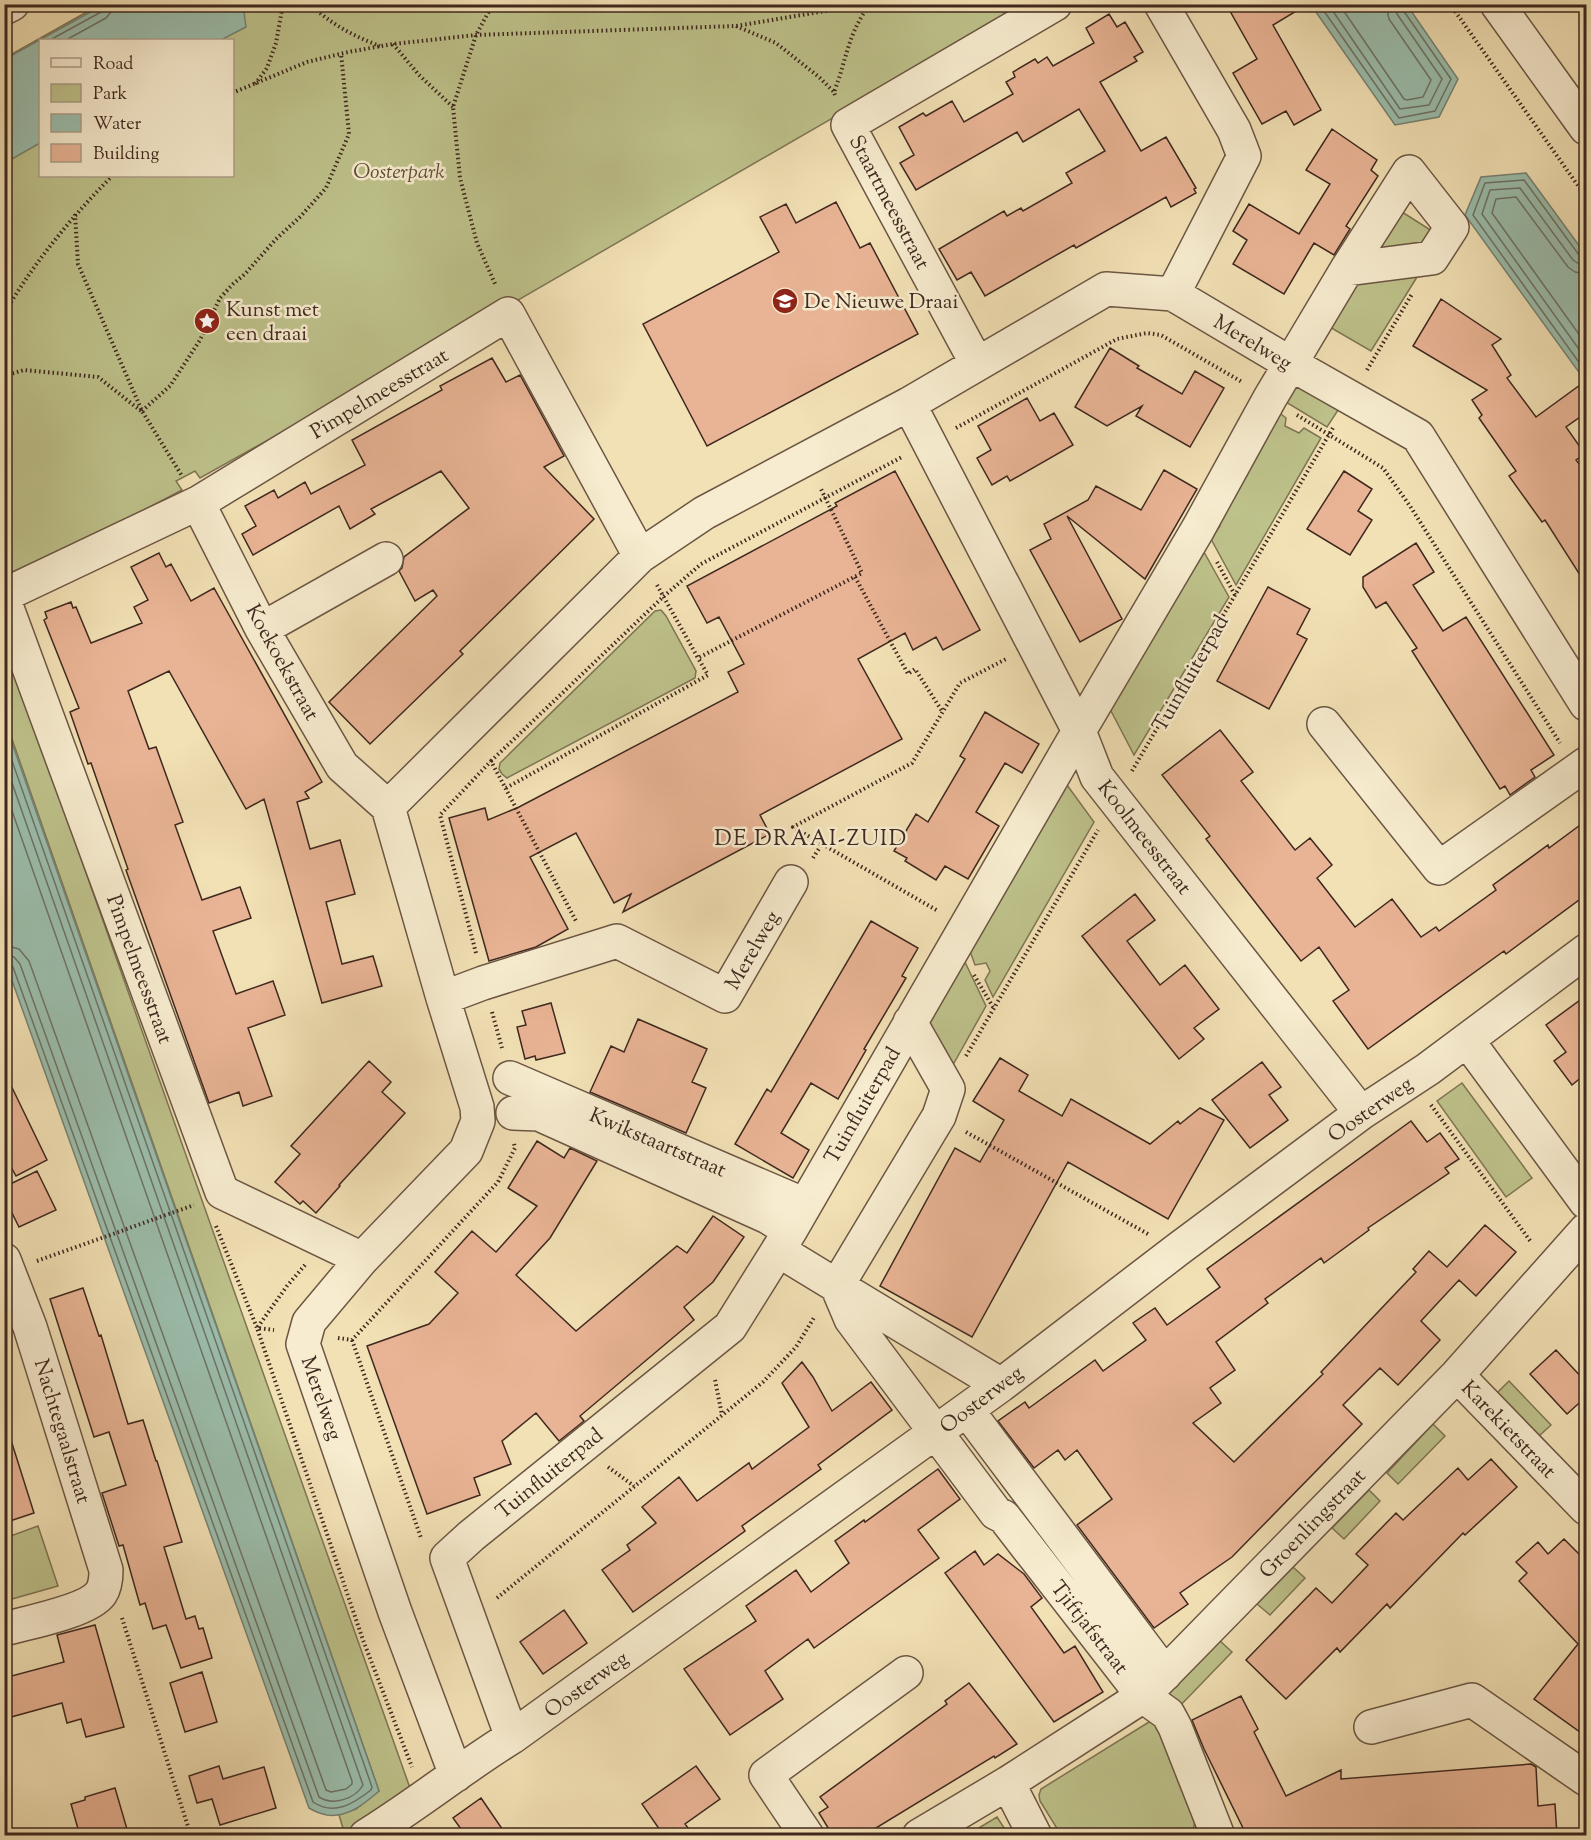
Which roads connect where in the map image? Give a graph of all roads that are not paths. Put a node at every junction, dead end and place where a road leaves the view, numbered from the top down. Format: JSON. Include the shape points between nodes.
{"nodes":[{"id":1,"x":12,"y":4,"type":"edge"},
{"id":2,"x":1055,"y":4,"type":"edge"},
{"id":3,"x":1161,"y":4,"type":"edge"},
{"id":4,"x":1497,"y":4,"type":"edge"},
{"id":5,"x":4,"y":8,"type":"edge"},
{"id":6,"x":1587,"y":128,"type":"edge"},
{"id":7,"x":1347,"y":269,"type":"junction"},
{"id":8,"x":1173,"y":294,"type":"junction"},
{"id":9,"x":977,"y":364,"type":"junction"},
{"id":10,"x":1291,"y":364,"type":"junction"},
{"id":11,"x":909,"y":404,"type":"junction"},
{"id":12,"x":198,"y":503,"type":"junction"},
{"id":13,"x":640,"y":555,"type":"junction"},
{"id":14,"x":386,"y":559,"type":"dead end"},
{"id":15,"x":4,"y":598,"type":"edge"},
{"id":16,"x":262,"y":629,"type":"junction"},
{"id":17,"x":1587,"y":704,"type":"edge"},
{"id":18,"x":1324,"y":724,"type":"dead end"},
{"id":19,"x":1079,"y":731,"type":"junction"},
{"id":20,"x":1583,"y":767,"type":"edge"},
{"id":21,"x":388,"y":807,"type":"junction"},
{"id":22,"x":791,"y":882,"type":"road end"},
{"id":23,"x":1587,"y":951,"type":"edge"},
{"id":24,"x":443,"y":998,"type":"junction"},
{"id":25,"x":910,"y":1022,"type":"junction"},
{"id":26,"x":1467,"y":1040,"type":"junction"},
{"id":27,"x":510,"y":1078,"type":"dead end"},
{"id":28,"x":513,"y":1113,"type":"dead end"},
{"id":29,"x":1361,"y":1113,"type":"junction"},
{"id":30,"x":602,"y":1130,"type":"junction"},
{"id":31,"x":1587,"y":1202,"type":"edge"},
{"id":32,"x":791,"y":1229,"type":"junction"},
{"id":33,"x":1587,"y":1230,"type":"edge"},
{"id":34,"x":362,"y":1259,"type":"junction"},
{"id":35,"x":7,"y":1265,"type":"edge"},
{"id":36,"x":837,"y":1286,"type":"junction"},
{"id":37,"x":920,"y":1336,"type":"junction"},
{"id":38,"x":1457,"y":1375,"type":"junction"},
{"id":39,"x":896,"y":1381,"type":"junction"},
{"id":40,"x":1001,"y":1385,"type":"junction"},
{"id":41,"x":966,"y":1410,"type":"junction"},
{"id":42,"x":935,"y":1433,"type":"junction"},
{"id":43,"x":1031,"y":1496,"type":"junction"},
{"id":44,"x":1587,"y":1508,"type":"edge"},
{"id":45,"x":1004,"y":1516,"type":"junction"},
{"id":46,"x":4,"y":1629,"type":"edge"},
{"id":47,"x":906,"y":1673,"type":"dead end"},
{"id":48,"x":1154,"y":1685,"type":"junction"},
{"id":49,"x":1371,"y":1727,"type":"dead end"},
{"id":50,"x":512,"y":1737,"type":"junction"},
{"id":51,"x":456,"y":1776,"type":"junction"},
{"id":52,"x":1587,"y":1779,"type":"edge"},
{"id":53,"x":1008,"y":1783,"type":"junction"},
{"id":54,"x":366,"y":1836,"type":"edge"},
{"id":55,"x":807,"y":1836,"type":"edge"},
{"id":56,"x":919,"y":1836,"type":"edge"},
{"id":57,"x":1035,"y":1836,"type":"edge"},
{"id":58,"x":1218,"y":1836,"type":"edge"}],
"edges":[{"from":1,"to":5,"type":"street"},
{"from":2,"to":9,"type":"street","name":"Staartmeesstraat","via":[[848,124]]},
{"from":3,"to":8,"type":"street","via":[[1234,130],[1244,156]]},
{"from":4,"to":6,"type":"street"},
{"from":7,"to":7,"type":"street","name":"Tuinfluiterpad","via":[[1432,258],[1452,227],[1409,172]]},
{"from":7,"to":10,"type":"street","name":"Tuinfluiterpad"},
{"from":8,"to":9,"type":"street","name":"Merelweg","via":[[1106,289]]},
{"from":8,"to":10,"type":"street","name":"Merelweg"},
{"from":9,"to":11,"type":"street","name":"Merelweg"},
{"from":10,"to":17,"type":"street","name":"Merelweg","via":[[1418,436]]},
{"from":10,"to":19,"type":"street","name":"Tuinfluiterpad"},
{"from":11,"to":13,"type":"street","name":"Merelweg","via":[[704,513]]},
{"from":11,"to":19,"type":"street","name":"Koolmeesstraat"},
{"from":12,"to":13,"type":"street","name":"Pimpelmeesstraat","via":[[508,314]]},
{"from":12,"to":15,"type":"street","name":"Pimpelmeesstraat"},
{"from":12,"to":16,"type":"street","name":"Koekoekstraat"},
{"from":13,"to":21,"type":"street","name":"Merelweg"},
{"from":14,"to":16,"type":"street"},
{"from":15,"to":34,"type":"street","name":"Pimpelmeesstraat","via":[[222,1192]]},
{"from":16,"to":21,"type":"street","name":"Koekoekstraat","via":[[342,766]]},
{"from":18,"to":20,"type":"street","via":[[1439,868]]},
{"from":19,"to":25,"type":"street","name":"Tuinfluiterpad"},
{"from":19,"to":29,"type":"street","name":"Koolmeesstraat","via":[[1097,777]]},
{"from":21,"to":24,"type":"street","name":"Merelweg"},
{"from":22,"to":24,"type":"street","name":"Merelweg","via":[[725,996],[617,941]]},
{"from":23,"to":26,"type":"street","name":"Oosterweg"},
{"from":24,"to":34,"type":"street","name":"Merelweg","via":[[478,1121],[466,1151]]},
{"from":25,"to":32,"type":"street","name":"Tuinfluiterpad"},
{"from":25,"to":36,"type":"street","name":"Tuinfluiterpad","via":[[944,1102]]},
{"from":26,"to":29,"type":"street","name":"Oosterweg"},
{"from":26,"to":31,"type":"street"},
{"from":27,"to":30,"type":"street","name":"Kwikstaartstraat"},
{"from":28,"to":30,"type":"street","name":"Kwikstaartstraat","via":[[539,1114]]},
{"from":29,"to":40,"type":"street","name":"Oosterweg"},
{"from":30,"to":32,"type":"street","name":"Kwikstaartstraat","via":[[650,1151]]},
{"from":32,"to":36,"type":"street"},
{"from":32,"to":50,"type":"street","name":"Tuinfluiterpad","via":[[730,1327],[447,1558]]},
{"from":33,"to":38,"type":"street","name":"Groenlingstraat"},
{"from":34,"to":51,"type":"street","name":"Merelweg","via":[[309,1322],[303,1344]]},
{"from":35,"to":46,"type":"street","name":"Nachtegaalstraat","via":[[104,1561],[105,1579],[101,1593],[76,1609]]},
{"from":36,"to":37,"type":"street"},
{"from":36,"to":39,"type":"street","via":[[851,1319]]},
{"from":37,"to":39,"type":"street"},
{"from":37,"to":40,"type":"street"},
{"from":38,"to":44,"type":"street","name":"Karekietstraat"},
{"from":38,"to":48,"type":"street","name":"Groenlingstraat"},
{"from":39,"to":42,"type":"street"},
{"from":40,"to":41,"type":"street","name":"Oosterweg"},
{"from":41,"to":42,"type":"street","name":"Oosterweg"},
{"from":41,"to":43,"type":"street"},
{"from":42,"to":45,"type":"street","name":"Tjiftjafstraat","via":[[996,1513]]},
{"from":42,"to":50,"type":"street","name":"Oosterweg"},
{"from":43,"to":45,"type":"street"},
{"from":43,"to":48,"type":"street"},
{"from":45,"to":48,"type":"street","name":"Tjiftjafstraat"},
{"from":47,"to":55,"type":"street","via":[[766,1775]]},
{"from":48,"to":53,"type":"street","name":"Groenlingstraat"},
{"from":48,"to":58,"type":"street","name":"Tjiftjafstraat"},
{"from":49,"to":52,"type":"street","via":[[1472,1700]]},
{"from":50,"to":51,"type":"street","name":"Oosterweg"},
{"from":51,"to":54,"type":"street","name":"Oosterweg"},
{"from":53,"to":56,"type":"street","name":"Groenlingstraat"},
{"from":53,"to":57,"type":"street"}]}
